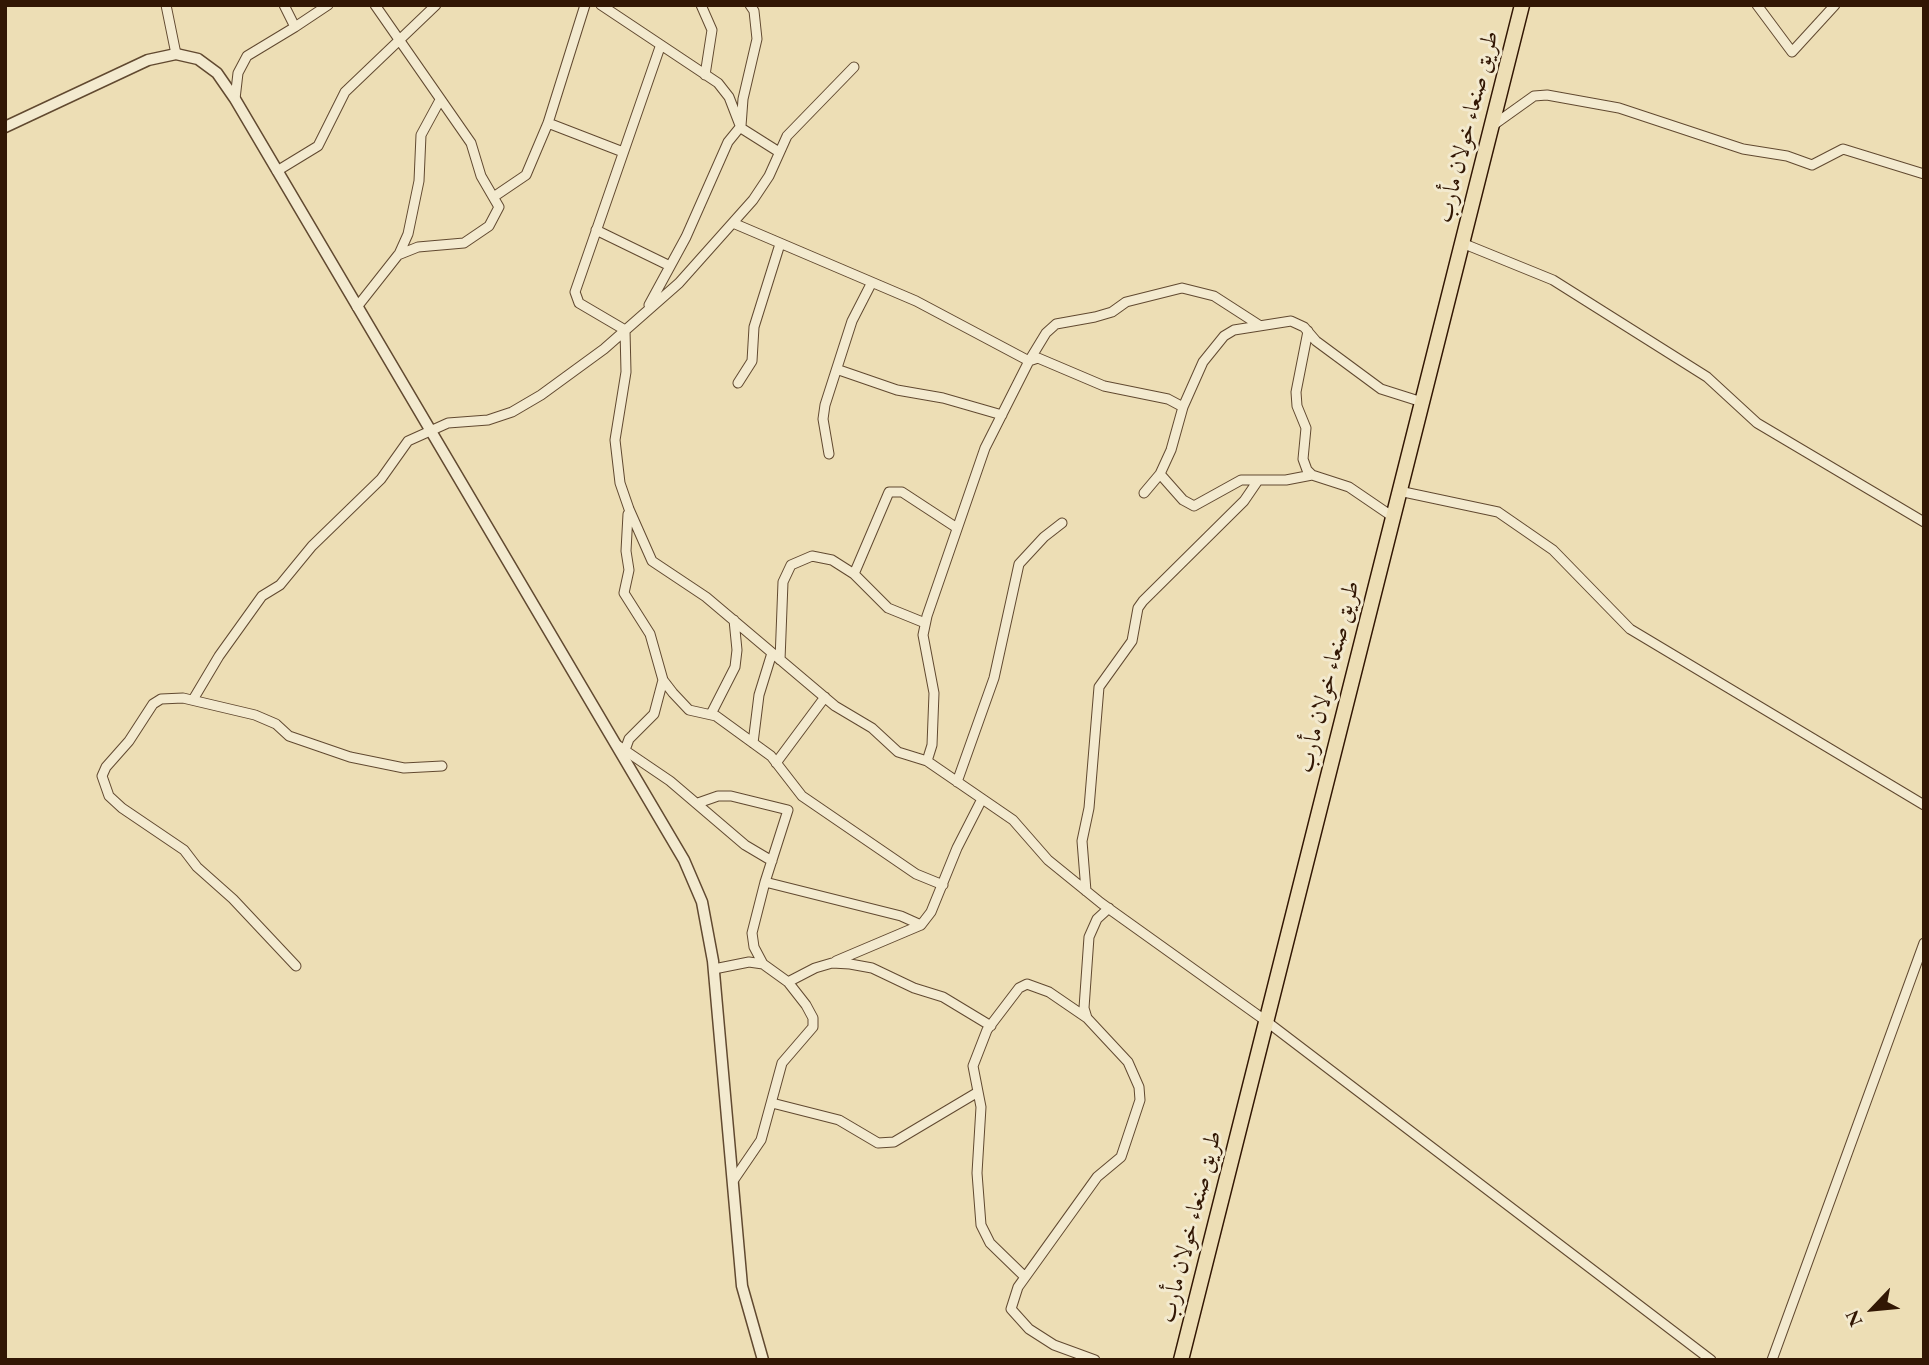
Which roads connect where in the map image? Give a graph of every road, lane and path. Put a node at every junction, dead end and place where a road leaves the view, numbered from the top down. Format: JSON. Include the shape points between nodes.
{"nodes":[{"id":1,"x":166,"y":5,"type":"edge"},
{"id":2,"x":284,"y":5,"type":"edge"},
{"id":3,"x":328,"y":5,"type":"edge"},
{"id":4,"x":375,"y":5,"type":"edge"},
{"id":5,"x":436,"y":5,"type":"edge"},
{"id":6,"x":585,"y":5,"type":"edge"},
{"id":7,"x":601,"y":5,"type":"edge"},
{"id":8,"x":701,"y":5,"type":"edge"},
{"id":9,"x":750,"y":5,"type":"edge"},
{"id":10,"x":1522,"y":5,"type":"edge"},
{"id":11,"x":1757,"y":5,"type":"edge"},
{"id":12,"x":1835,"y":5,"type":"edge"},
{"id":13,"x":295,"y":27,"type":"junction"},
{"id":14,"x":400,"y":40,"type":"junction"},
{"id":15,"x":660,"y":47,"type":"junction"},
{"id":16,"x":176,"y":54,"type":"junction"},
{"id":17,"x":854,"y":67,"type":"dead end"},
{"id":18,"x":705,"y":75,"type":"junction"},
{"id":19,"x":235,"y":99,"type":"junction"},
{"id":20,"x":440,"y":100,"type":"junction"},
{"id":21,"x":548,"y":122,"type":"junction"},
{"id":22,"x":1492,"y":125,"type":"junction"},
{"id":23,"x":5,"y":127,"type":"edge"},
{"id":24,"x":741,"y":127,"type":"junction"},
{"id":25,"x":623,"y":152,"type":"junction"},
{"id":26,"x":779,"y":152,"type":"junction"},
{"id":27,"x":277,"y":171,"type":"junction"},
{"id":28,"x":1924,"y":174,"type":"edge"},
{"id":29,"x":495,"y":196,"type":"junction"},
{"id":30,"x":733,"y":223,"type":"junction"},
{"id":31,"x":596,"y":230,"type":"junction"},
{"id":32,"x":1462,"y":243,"type":"junction"},
{"id":33,"x":780,"y":244,"type":"junction"},
{"id":34,"x":398,"y":255,"type":"junction"},
{"id":35,"x":670,"y":267,"type":"junction"},
{"id":36,"x":871,"y":284,"type":"junction"},
{"id":37,"x":357,"y":307,"type":"junction"},
{"id":38,"x":649,"y":307,"type":"junction"},
{"id":39,"x":1259,"y":325,"type":"junction"},
{"id":40,"x":625,"y":330,"type":"junction"},
{"id":41,"x":1308,"y":331,"type":"junction"},
{"id":42,"x":1029,"y":361,"type":"junction"},
{"id":43,"x":839,"y":370,"type":"junction"},
{"id":44,"x":738,"y":383,"type":"dead end"},
{"id":45,"x":1422,"y":402,"type":"junction"},
{"id":46,"x":1183,"y":407,"type":"junction"},
{"id":47,"x":1002,"y":415,"type":"junction"},
{"id":48,"x":429,"y":429,"type":"junction"},
{"id":49,"x":829,"y":454,"type":"dead end"},
{"id":50,"x":1160,"y":474,"type":"junction"},
{"id":51,"x":1312,"y":475,"type":"junction"},
{"id":52,"x":1257,"y":481,"type":"junction"},
{"id":53,"x":1399,"y":491,"type":"junction"},
{"id":54,"x":1144,"y":493,"type":"dead end"},
{"id":55,"x":629,"y":509,"type":"junction"},
{"id":56,"x":1393,"y":517,"type":"junction"},
{"id":57,"x":1924,"y":522,"type":"edge"},
{"id":58,"x":1062,"y":523,"type":"dead end"},
{"id":59,"x":957,"y":528,"type":"junction"},
{"id":60,"x":854,"y":574,"type":"junction"},
{"id":61,"x":734,"y":620,"type":"junction"},
{"id":62,"x":925,"y":623,"type":"junction"},
{"id":63,"x":776,"y":657,"type":"junction"},
{"id":64,"x":663,"y":680,"type":"junction"},
{"id":65,"x":825,"y":697,"type":"junction"},
{"id":66,"x":194,"y":698,"type":"junction"},
{"id":67,"x":711,"y":714,"type":"junction"},
{"id":68,"x":615,"y":743,"type":"junction"},
{"id":69,"x":753,"y":743,"type":"junction"},
{"id":70,"x":625,"y":750,"type":"junction"},
{"id":71,"x":927,"y":761,"type":"junction"},
{"id":72,"x":776,"y":763,"type":"junction"},
{"id":73,"x":442,"y":766,"type":"dead end"},
{"id":74,"x":957,"y":782,"type":"junction"},
{"id":75,"x":802,"y":796,"type":"junction"},
{"id":76,"x":982,"y":799,"type":"junction"},
{"id":77,"x":698,"y":803,"type":"junction"},
{"id":78,"x":1924,"y":805,"type":"edge"},
{"id":79,"x":788,"y":810,"type":"junction"},
{"id":80,"x":772,"y":861,"type":"junction"},
{"id":81,"x":765,"y":882,"type":"junction"},
{"id":82,"x":943,"y":885,"type":"junction"},
{"id":83,"x":1086,"y":891,"type":"junction"},
{"id":84,"x":1109,"y":908,"type":"junction"},
{"id":85,"x":920,"y":925,"type":"junction"},
{"id":86,"x":1924,"y":943,"type":"edge"},
{"id":87,"x":832,"y":963,"type":"junction"},
{"id":88,"x":763,"y":964,"type":"junction"},
{"id":89,"x":296,"y":966,"type":"dead end"},
{"id":90,"x":714,"y":969,"type":"junction"},
{"id":91,"x":788,"y":982,"type":"junction"},
{"id":92,"x":1087,"y":1018,"type":"junction"},
{"id":93,"x":1266,"y":1021,"type":"junction"},
{"id":94,"x":991,"y":1026,"type":"junction"},
{"id":95,"x":978,"y":1092,"type":"junction"},
{"id":96,"x":772,"y":1103,"type":"junction"},
{"id":97,"x":733,"y":1181,"type":"junction"},
{"id":98,"x":1026,"y":1277,"type":"junction"},
{"id":99,"x":762,"y":1360,"type":"edge"},
{"id":100,"x":1095,"y":1360,"type":"edge"},
{"id":101,"x":1181,"y":1360,"type":"edge"},
{"id":102,"x":1711,"y":1360,"type":"edge"},
{"id":103,"x":1772,"y":1360,"type":"edge"}],
"edges":[{"from":1,"to":16,"type":"street"},
{"from":2,"to":13,"type":"street"},
{"from":3,"to":13,"type":"street"},
{"from":4,"to":14,"type":"street"},
{"from":5,"to":14,"type":"street"},
{"from":6,"to":21,"type":"street"},
{"from":7,"to":15,"type":"street"},
{"from":8,"to":18,"type":"street","via":[[712,30]]},
{"from":9,"to":24,"type":"street","via":[[757,38]]},
{"from":10,"to":22,"type":"main road","name":"طريق صنعاء خولان مأرب"},
{"from":11,"to":12,"type":"street","via":[[1792,52]]},
{"from":13,"to":19,"type":"street","via":[[247,56],[238,73]]},
{"from":14,"to":20,"type":"street"},
{"from":14,"to":27,"type":"street","via":[[345,92],[318,146]]},
{"from":15,"to":18,"type":"street"},
{"from":15,"to":25,"type":"street"},
{"from":16,"to":19,"type":"street","via":[[198,59],[217,73]]},
{"from":16,"to":23,"type":"street","via":[[148,60]]},
{"from":17,"to":26,"type":"street","via":[[787,136]]},
{"from":18,"to":24,"type":"street","via":[[729,97]]},
{"from":19,"to":27,"type":"street"},
{"from":20,"to":29,"type":"street","via":[[471,143],[481,176]]},
{"from":20,"to":34,"type":"street","via":[[421,135],[419,181],[408,234]]},
{"from":21,"to":25,"type":"street"},
{"from":21,"to":29,"type":"street","via":[[526,175]]},
{"from":22,"to":28,"type":"street","via":[[1534,96],[1547,95],[1619,108],[1744,149],[1812,165],[1843,149]]},
{"from":22,"to":32,"type":"main road","name":"طريق صنعاء خولان مأرب"},
{"from":24,"to":26,"type":"street"},
{"from":24,"to":35,"type":"street","via":[[728,142]]},
{"from":25,"to":31,"type":"street"},
{"from":26,"to":30,"type":"street","via":[[764,184]]},
{"from":27,"to":37,"type":"street"},
{"from":29,"to":34,"type":"street","via":[[497,215],[464,243],[418,247]]},
{"from":30,"to":33,"type":"street"},
{"from":30,"to":38,"type":"street","via":[[679,284]]},
{"from":31,"to":35,"type":"street"},
{"from":31,"to":40,"type":"street","via":[[576,299]]},
{"from":32,"to":45,"type":"main road","name":"طريق صنعاء خولان مأرب"},
{"from":32,"to":57,"type":"street","via":[[1553,280],[1707,377],[1757,423]]},
{"from":33,"to":36,"type":"street"},
{"from":33,"to":44,"type":"street","via":[[754,327],[752,361]]},
{"from":34,"to":37,"type":"street"},
{"from":35,"to":38,"type":"street"},
{"from":36,"to":42,"type":"street","via":[[916,301]]},
{"from":36,"to":43,"type":"street","via":[[852,321]]},
{"from":37,"to":48,"type":"street"},
{"from":38,"to":40,"type":"street"},
{"from":39,"to":41,"type":"street","via":[[1291,321]]},
{"from":39,"to":42,"type":"street","via":[[1214,296],[1182,288],[1126,302],[1095,317],[1056,324]]},
{"from":39,"to":46,"type":"street","via":[[1224,336],[1203,362]]},
{"from":40,"to":48,"type":"street","via":[[580,368],[512,412]]},
{"from":40,"to":55,"type":"street","via":[[626,372],[615,440],[620,483]]},
{"from":41,"to":45,"type":"street","via":[[1381,390]]},
{"from":41,"to":51,"type":"street","via":[[1296,392],[1306,428],[1303,459]]},
{"from":42,"to":46,"type":"street","via":[[1038,358],[1104,386],[1168,399]]},
{"from":42,"to":47,"type":"street"},
{"from":43,"to":47,"type":"street","via":[[897,390]]},
{"from":43,"to":49,"type":"street","via":[[823,419]]},
{"from":45,"to":53,"type":"main road","name":"طريق صنعاء خولان مأرب"},
{"from":46,"to":50,"type":"street"},
{"from":47,"to":59,"type":"street","via":[[985,448]]},
{"from":48,"to":66,"type":"street","via":[[408,441],[381,479],[312,546],[280,585],[262,596]]},
{"from":48,"to":68,"type":"street"},
{"from":50,"to":52,"type":"street","via":[[1194,506],[1241,481]]},
{"from":50,"to":54,"type":"street"},
{"from":51,"to":52,"type":"street"},
{"from":51,"to":56,"type":"street","via":[[1349,487]]},
{"from":52,"to":83,"type":"street","via":[[1238,509],[1143,601],[1132,641],[1099,687],[1091,795],[1082,841]]},
{"from":53,"to":56,"type":"main road","name":"طريق صنعاء خولان مأرب"},
{"from":53,"to":78,"type":"street","via":[[1498,512],[1553,550],[1630,629]]},
{"from":55,"to":61,"type":"street","via":[[652,561]]},
{"from":55,"to":64,"type":"street","via":[[629,570],[624,593],[650,634]]},
{"from":56,"to":93,"type":"main road","name":"طريق صنعاء خولان مأرب"},
{"from":58,"to":74,"type":"street","via":[[1019,564],[994,678]]},
{"from":59,"to":60,"type":"street","via":[[902,492],[889,492]]},
{"from":59,"to":62,"type":"street"},
{"from":60,"to":62,"type":"street","via":[[888,608]]},
{"from":60,"to":63,"type":"street","via":[[832,560],[812,556],[791,565],[783,582]]},
{"from":61,"to":63,"type":"street"},
{"from":61,"to":67,"type":"street","via":[[735,667]]},
{"from":62,"to":71,"type":"street","via":[[925,653],[934,693]]},
{"from":63,"to":65,"type":"street"},
{"from":63,"to":69,"type":"street","via":[[759,695]]},
{"from":64,"to":67,"type":"street","via":[[689,710]]},
{"from":64,"to":70,"type":"street","via":[[654,714],[629,739]]},
{"from":65,"to":71,"type":"street","via":[[872,728],[898,752]]},
{"from":65,"to":72,"type":"street"},
{"from":66,"to":73,"type":"street","via":[[255,715],[289,736],[351,758],[404,768]]},
{"from":66,"to":89,"type":"street","via":[[161,699],[153,704],[106,767],[103,786],[122,808],[184,850]]},
{"from":67,"to":69,"type":"street"},
{"from":68,"to":70,"type":"street"},
{"from":68,"to":90,"type":"street","via":[[684,860],[702,902]]},
{"from":69,"to":72,"type":"street"},
{"from":70,"to":77,"type":"street"},
{"from":71,"to":74,"type":"street"},
{"from":72,"to":75,"type":"street"},
{"from":74,"to":76,"type":"street"},
{"from":75,"to":79,"type":"street"},
{"from":75,"to":82,"type":"street","via":[[916,874]]},
{"from":76,"to":82,"type":"street"},
{"from":76,"to":83,"type":"street","via":[[1013,820],[1048,860]]},
{"from":77,"to":79,"type":"street","via":[[731,796]]},
{"from":77,"to":80,"type":"street","via":[[745,845]]},
{"from":79,"to":80,"type":"street"},
{"from":80,"to":81,"type":"street"},
{"from":81,"to":85,"type":"street","via":[[901,916]]},
{"from":81,"to":88,"type":"street","via":[[752,933]]},
{"from":82,"to":85,"type":"street","via":[[932,912]]},
{"from":83,"to":84,"type":"street"},
{"from":84,"to":92,"type":"street","via":[[1097,919],[1089,937],[1083,996]]},
{"from":84,"to":93,"type":"street"},
{"from":85,"to":87,"type":"street"},
{"from":86,"to":103,"type":"street"},
{"from":87,"to":91,"type":"street"},
{"from":87,"to":94,"type":"street","via":[[895,977],[943,997]]},
{"from":88,"to":90,"type":"street"},
{"from":88,"to":91,"type":"street"},
{"from":90,"to":97,"type":"street"},
{"from":91,"to":96,"type":"street","via":[[806,1005],[813,1027],[782,1063]]},
{"from":92,"to":94,"type":"street","via":[[1049,992],[1027,984]]},
{"from":92,"to":98,"type":"street","via":[[1128,1062],[1140,1100],[1121,1157],[1097,1177]]},
{"from":93,"to":101,"type":"main road","name":"طريق صنعاء خولان مأرب"},
{"from":93,"to":102,"type":"street"},
{"from":94,"to":95,"type":"street","via":[[973,1066]]},
{"from":95,"to":96,"type":"street","via":[[894,1142],[878,1143],[839,1121]]},
{"from":95,"to":98,"type":"street","via":[[981,1225],[990,1243]]},
{"from":96,"to":97,"type":"street","via":[[761,1140]]},
{"from":97,"to":99,"type":"street","via":[[742,1286]]},
{"from":98,"to":100,"type":"street","via":[[1012,1301],[1015,1316],[1054,1345]]}]}
